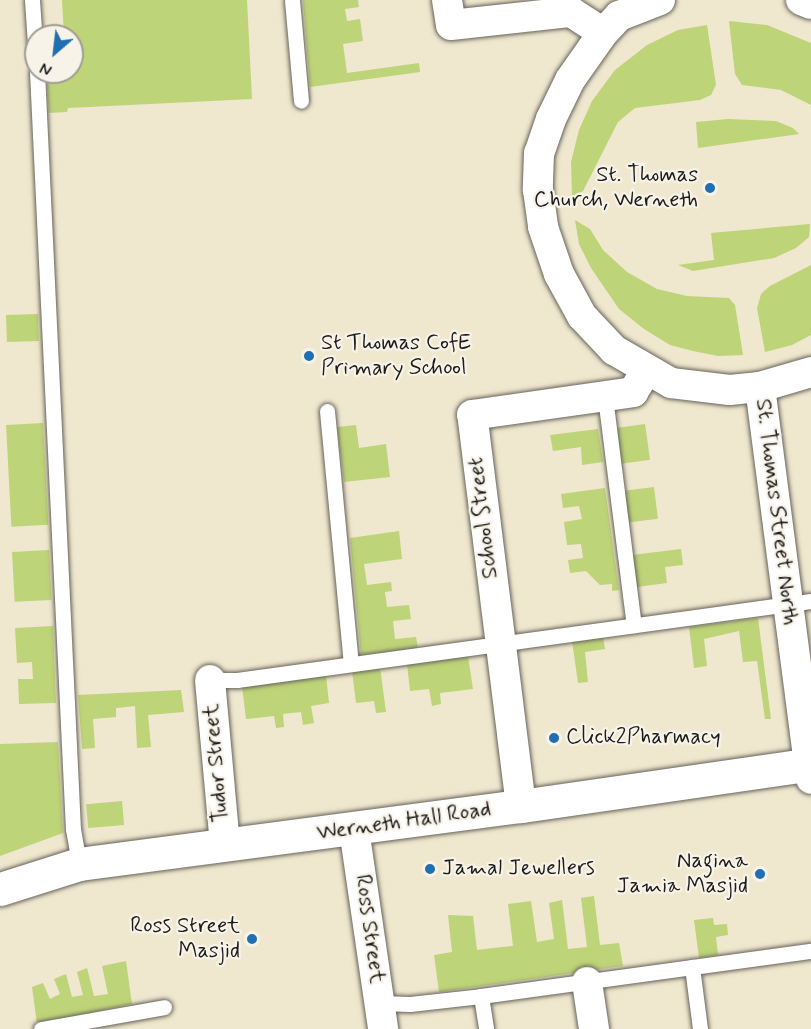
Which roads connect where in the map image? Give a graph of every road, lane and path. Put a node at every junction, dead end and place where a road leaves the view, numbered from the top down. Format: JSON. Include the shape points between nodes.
{"nodes":[{"id":1,"x":32,"y":0,"type":"edge"},
{"id":2,"x":292,"y":0,"type":"edge"},
{"id":3,"x":447,"y":0,"type":"edge"},
{"id":4,"x":660,"y":0,"type":"edge"},
{"id":5,"x":801,"y":0,"type":"edge"},
{"id":6,"x":811,"y":4,"type":"edge"},
{"id":7,"x":570,"y":6,"type":"edge"},
{"id":8,"x":34,"y":24,"type":"edge"},
{"id":9,"x":603,"y":33,"type":"junction"},
{"id":10,"x":38,"y":84,"type":"edge"},
{"id":11,"x":301,"y":102,"type":"dead end"},
{"id":12,"x":646,"y":371,"type":"junction"},
{"id":13,"x":811,"y":372,"type":"edge"},
{"id":14,"x":760,"y":387,"type":"junction"},
{"id":15,"x":604,"y":397,"type":"junction"},
{"id":16,"x":327,"y":411,"type":"dead end"},
{"id":17,"x":799,"y":603,"type":"edge"},
{"id":18,"x":634,"y":625,"type":"junction"},
{"id":19,"x":499,"y":644,"type":"junction"},
{"id":20,"x":351,"y":664,"type":"junction"},
{"id":21,"x":210,"y":680,"type":"joint"},
{"id":22,"x":810,"y":769,"type":"edge"},
{"id":23,"x":521,"y":806,"type":"junction"},
{"id":24,"x":354,"y":829,"type":"junction"},
{"id":25,"x":225,"y":845,"type":"junction"},
{"id":26,"x":79,"y":864,"type":"junction"},
{"id":27,"x":0,"y":890,"type":"edge"},
{"id":28,"x":811,"y":951,"type":"edge"},
{"id":29,"x":692,"y":967,"type":"junction"},
{"id":30,"x":587,"y":982,"type":"junction"},
{"id":31,"x":481,"y":996,"type":"junction"},
{"id":32,"x":164,"y":1007,"type":"dead end"},
{"id":33,"x":382,"y":1016,"type":"edge"},
{"id":34,"x":78,"y":1025,"type":"edge"},
{"id":35,"x":41,"y":1029,"type":"edge"},
{"id":36,"x":486,"y":1029,"type":"edge"},
{"id":37,"x":594,"y":1029,"type":"edge"},
{"id":38,"x":700,"y":1029,"type":"edge"}],
"edges":[{"from":1,"to":8,"type":"lane"},
{"from":2,"to":11,"type":"lane"},
{"from":3,"to":7,"type":"street","via":[[452,25]]},
{"from":4,"to":9,"type":"street","via":[[619,16]]},
{"from":5,"to":6,"type":"street"},
{"from":7,"to":9,"type":"street"},
{"from":9,"to":12,"type":"street","via":[[570,80],[550,119],[539,153],[538,190],[543,226],[559,274],[582,316],[614,350]]},
{"from":10,"to":26,"type":"lane","via":[[73,829]]},
{"from":12,"to":14,"type":"street","via":[[671,383],[697,388]]},
{"from":12,"to":15,"type":"street","name":"School Street","via":[[633,392]]},
{"from":13,"to":14,"type":"street"},
{"from":14,"to":17,"type":"street","name":"St. Thomas Street North"},
{"from":15,"to":18,"type":"lane"},
{"from":15,"to":19,"type":"street","name":"School Street","via":[[472,415]]},
{"from":16,"to":20,"type":"lane"},
{"from":17,"to":18,"type":"lane"},
{"from":17,"to":22,"type":"street","name":"St. Thomas Street North"},
{"from":18,"to":19,"type":"lane"},
{"from":19,"to":20,"type":"lane"},
{"from":19,"to":23,"type":"street","name":"School Street"},
{"from":20,"to":21,"type":"lane","via":[[237,680]]},
{"from":21,"to":25,"type":"street","name":"Tudor Street"},
{"from":22,"to":23,"type":"street","name":"Werneth Hall Road"},
{"from":23,"to":24,"type":"street","name":"Werneth Hall Road"},
{"from":24,"to":25,"type":"street","name":"Werneth Hall Road"},
{"from":24,"to":33,"type":"street","name":"Ross Street"},
{"from":25,"to":26,"type":"street","name":"Werneth Hall Road"},
{"from":26,"to":27,"type":"street","name":"Werneth Hall Road"},
{"from":28,"to":29,"type":"lane"},
{"from":29,"to":30,"type":"lane"},
{"from":29,"to":38,"type":"lane"},
{"from":30,"to":31,"type":"lane"},
{"from":30,"to":37,"type":"street"},
{"from":31,"to":33,"type":"lane","via":[[410,1004]]},
{"from":31,"to":36,"type":"lane"},
{"from":32,"to":34,"type":"lane"},
{"from":34,"to":35,"type":"lane"}]}
